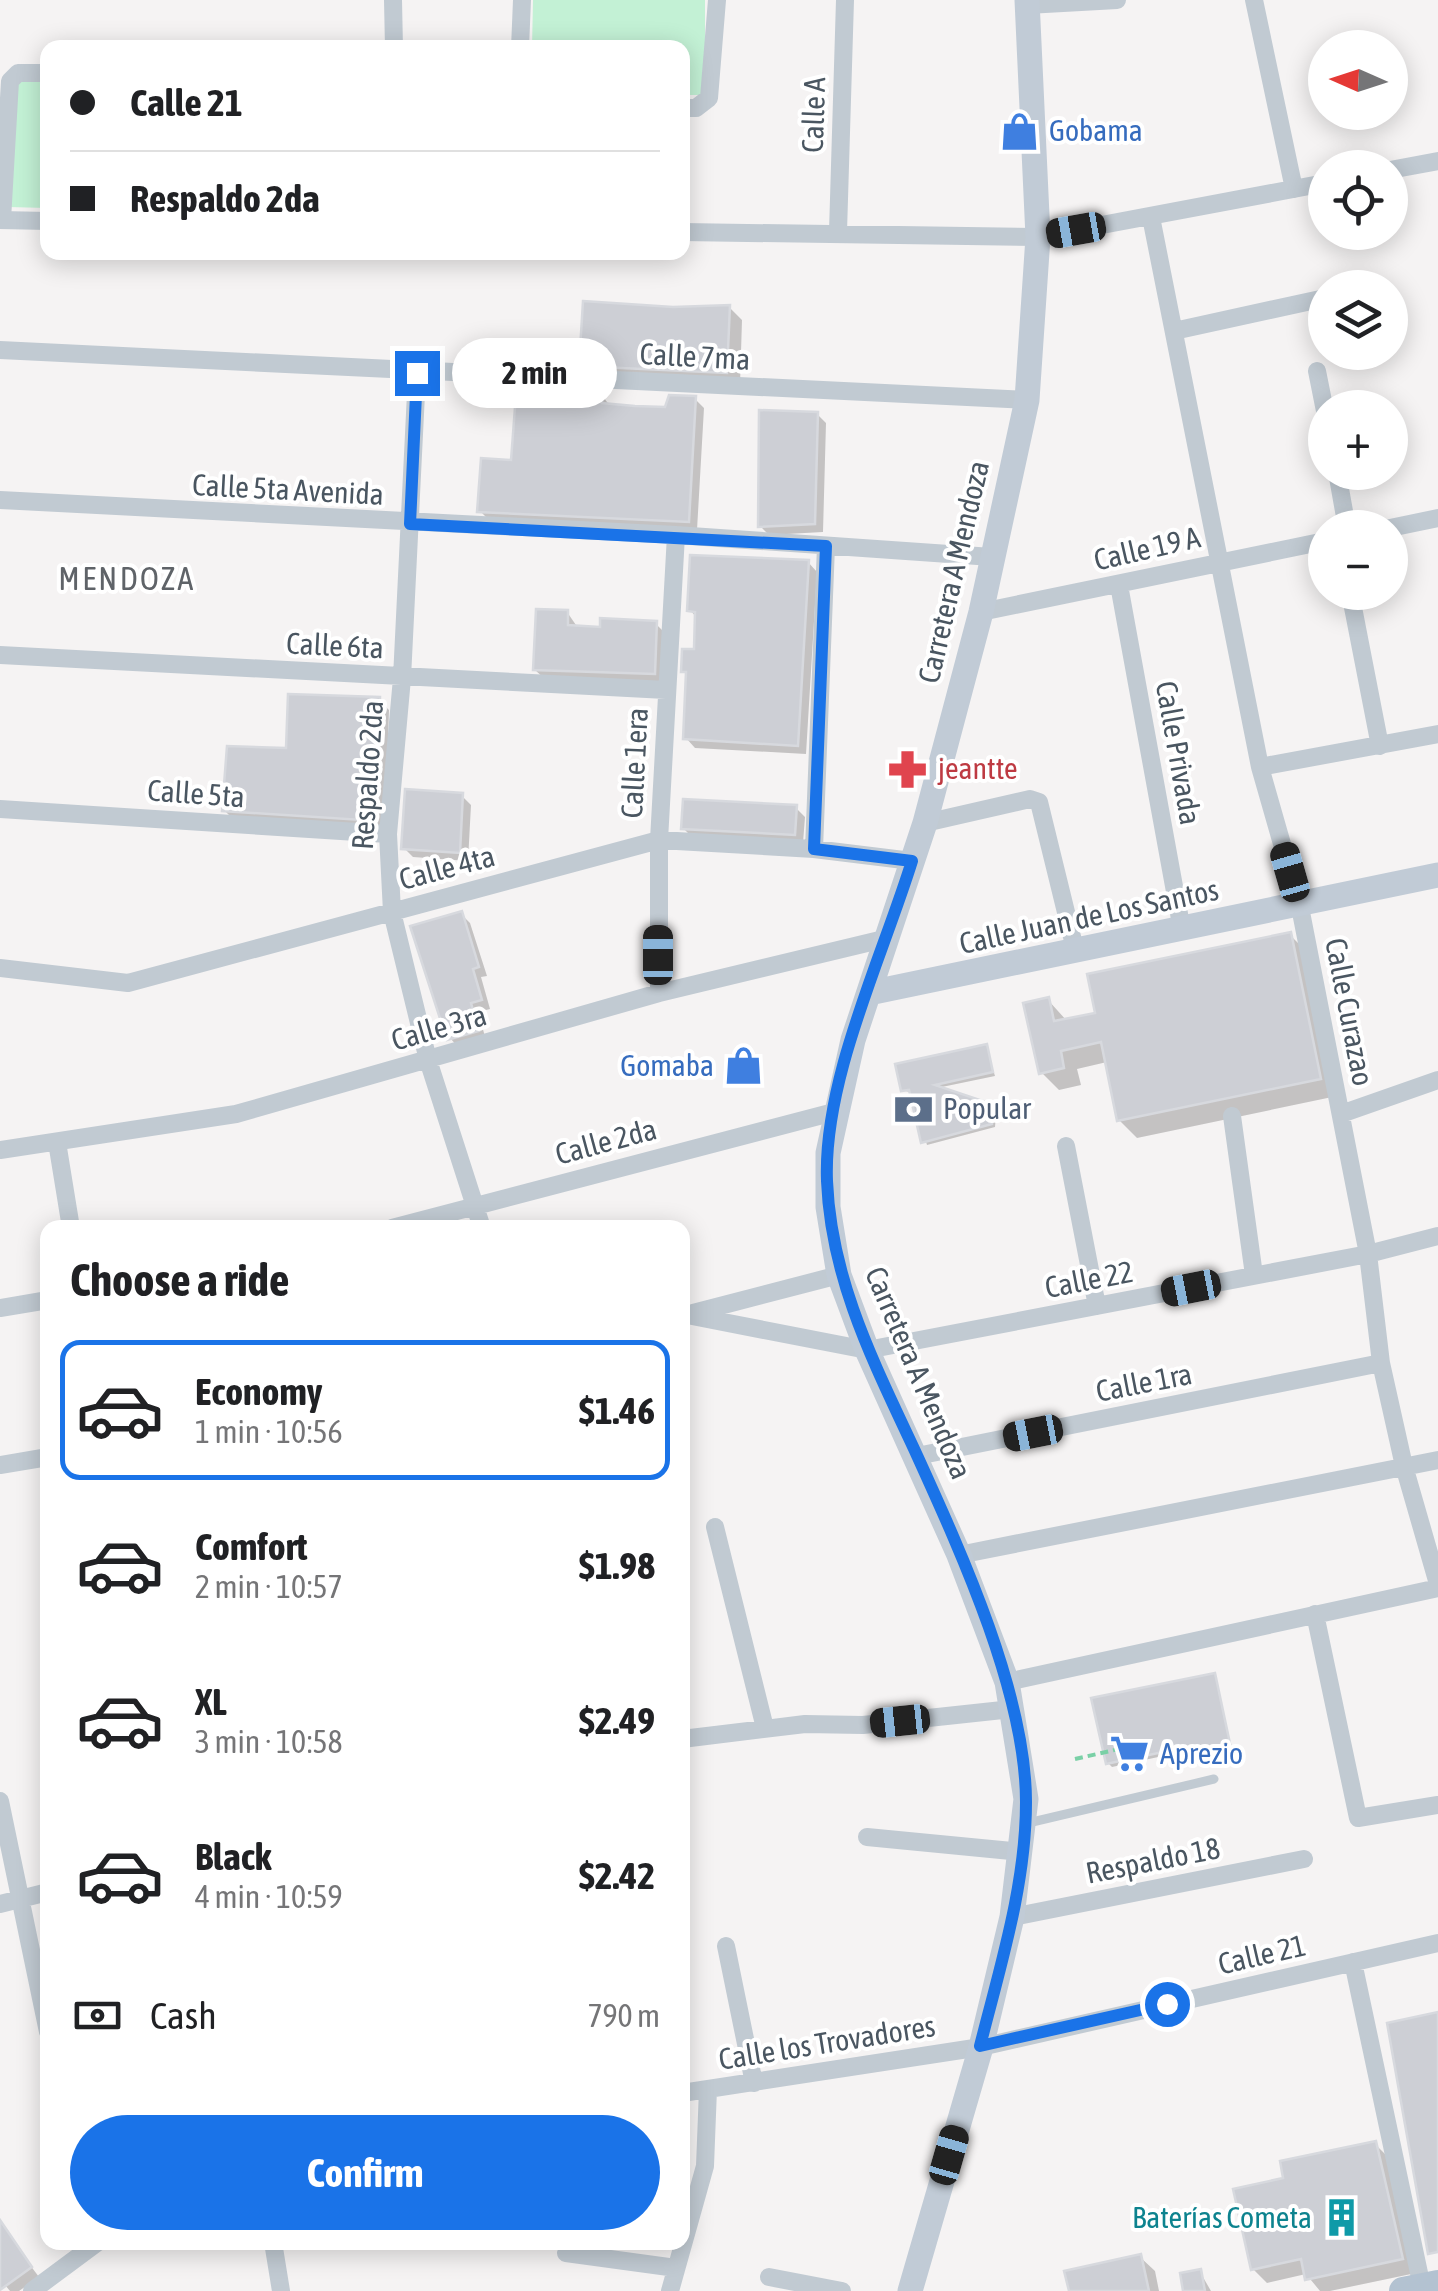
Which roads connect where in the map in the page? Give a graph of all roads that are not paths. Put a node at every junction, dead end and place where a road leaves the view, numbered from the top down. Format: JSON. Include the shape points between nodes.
{"nodes":[{"id":1,"x":393,"y":0,"type":"edge"},
{"id":2,"x":522,"y":0,"type":"edge"},
{"id":3,"x":717,"y":0,"type":"edge"},
{"id":4,"x":845,"y":0,"type":"edge"},
{"id":5,"x":1117,"y":0,"type":"edge"},
{"id":6,"x":1254,"y":0,"type":"edge"},
{"id":7,"x":1027,"y":3,"type":"edge"},
{"id":8,"x":394,"y":40,"type":"edge"},
{"id":9,"x":520,"y":40,"type":"edge"},
{"id":10,"x":40,"y":73,"type":"edge"},
{"id":11,"x":690,"y":108,"type":"edge"},
{"id":12,"x":1438,"y":161,"type":"edge"},
{"id":13,"x":1408,"y":167,"type":"edge"},
{"id":14,"x":1308,"y":186,"type":"edge"},
{"id":15,"x":1294,"y":189,"type":"junction"},
{"id":16,"x":1151,"y":217,"type":"junction"},
{"id":17,"x":1,"y":220,"type":"edge"},
{"id":18,"x":40,"y":221,"type":"edge"},
{"id":19,"x":690,"y":232,"type":"edge"},
{"id":20,"x":838,"y":232,"type":"junction"},
{"id":21,"x":1038,"y":237,"type":"junction"},
{"id":22,"x":1308,"y":302,"type":"edge"},
{"id":23,"x":1174,"y":331,"type":"junction"},
{"id":24,"x":0,"y":350,"type":"edge"},
{"id":25,"x":1318,"y":371,"type":"dead end"},
{"id":26,"x":417,"y":373,"type":"junction"},
{"id":27,"x":1321,"y":390,"type":"edge"},
{"id":28,"x":1027,"y":400,"type":"junction"},
{"id":29,"x":0,"y":500,"type":"edge"},
{"id":30,"x":1438,"y":518,"type":"edge"},
{"id":31,"x":410,"y":524,"type":"junction"},
{"id":32,"x":1408,"y":524,"type":"edge"},
{"id":33,"x":676,"y":535,"type":"junction"},
{"id":34,"x":1308,"y":544,"type":"edge"},
{"id":35,"x":826,"y":546,"type":"junction"},
{"id":36,"x":992,"y":557,"type":"junction"},
{"id":37,"x":1221,"y":560,"type":"junction"},
{"id":38,"x":1119,"y":585,"type":"junction"},
{"id":39,"x":1354,"y":610,"type":"edge"},
{"id":40,"x":981,"y":612,"type":"junction"},
{"id":41,"x":0,"y":655,"type":"edge"},
{"id":42,"x":402,"y":678,"type":"junction"},
{"id":43,"x":666,"y":690,"type":"junction"},
{"id":44,"x":1438,"y":734,"type":"edge"},
{"id":45,"x":1380,"y":746,"type":"junction"},
{"id":46,"x":1260,"y":767,"type":"junction"},
{"id":47,"x":0,"y":809,"type":"edge"},
{"id":48,"x":925,"y":823,"type":"junction"},
{"id":49,"x":388,"y":834,"type":"junction"},
{"id":50,"x":658,"y":840,"type":"junction"},
{"id":51,"x":814,"y":849,"type":"junction"},
{"id":52,"x":912,"y":861,"type":"junction"},
{"id":53,"x":1438,"y":875,"type":"edge"},
{"id":54,"x":1300,"y":907,"type":"junction"},
{"id":55,"x":392,"y":912,"type":"junction"},
{"id":56,"x":1182,"y":930,"type":"junction"},
{"id":57,"x":888,"y":938,"type":"junction"},
{"id":58,"x":1076,"y":954,"type":"junction"},
{"id":59,"x":0,"y":968,"type":"edge"},
{"id":60,"x":869,"y":993,"type":"junction"},
{"id":61,"x":658,"y":994,"type":"junction"},
{"id":62,"x":428,"y":1060,"type":"junction"},
{"id":63,"x":1438,"y":1080,"type":"edge"},
{"id":64,"x":834,"y":1112,"type":"junction"},
{"id":65,"x":1341,"y":1114,"type":"junction"},
{"id":66,"x":1232,"y":1116,"type":"dead end"},
{"id":67,"x":57,"y":1142,"type":"junction"},
{"id":68,"x":1066,"y":1146,"type":"dead end"},
{"id":69,"x":0,"y":1150,"type":"edge"},
{"id":70,"x":476,"y":1204,"type":"junction"},
{"id":71,"x":69,"y":1220,"type":"edge"},
{"id":72,"x":420,"y":1220,"type":"edge"},
{"id":73,"x":480,"y":1220,"type":"edge"},
{"id":74,"x":1438,"y":1236,"type":"edge"},
{"id":75,"x":1368,"y":1254,"type":"junction"},
{"id":76,"x":839,"y":1275,"type":"junction"},
{"id":77,"x":1254,"y":1276,"type":"junction"},
{"id":78,"x":40,"y":1301,"type":"edge"},
{"id":79,"x":1097,"y":1306,"type":"junction"},
{"id":80,"x":0,"y":1308,"type":"edge"},
{"id":81,"x":690,"y":1314,"type":"edge"},
{"id":82,"x":690,"y":1316,"type":"edge"},
{"id":83,"x":867,"y":1350,"type":"junction"},
{"id":84,"x":1381,"y":1363,"type":"junction"},
{"id":85,"x":917,"y":1456,"type":"junction"},
{"id":86,"x":40,"y":1458,"type":"edge"},
{"id":87,"x":1438,"y":1460,"type":"edge"},
{"id":88,"x":0,"y":1465,"type":"edge"},
{"id":89,"x":1404,"y":1466,"type":"junction"},
{"id":90,"x":715,"y":1527,"type":"dead end"},
{"id":91,"x":959,"y":1555,"type":"junction"},
{"id":92,"x":1438,"y":1586,"type":"edge"},
{"id":93,"x":1315,"y":1614,"type":"junction"},
{"id":94,"x":1007,"y":1682,"type":"junction"},
{"id":95,"x":1012,"y":1709,"type":"junction"},
{"id":96,"x":765,"y":1728,"type":"junction"},
{"id":97,"x":690,"y":1738,"type":"edge"},
{"id":98,"x":1214,"y":1778,"type":"dead end"},
{"id":99,"x":0,"y":1801,"type":"edge"},
{"id":100,"x":1438,"y":1805,"type":"edge"},
{"id":101,"x":1025,"y":1824,"type":"junction"},
{"id":102,"x":868,"y":1837,"type":"dead end"},
{"id":103,"x":1022,"y":1852,"type":"junction"},
{"id":104,"x":1304,"y":1859,"type":"dead end"},
{"id":105,"x":40,"y":1894,"type":"edge"},
{"id":106,"x":23,"y":1898,"type":"junction"},
{"id":107,"x":0,"y":1904,"type":"edge"},
{"id":108,"x":1012,"y":1917,"type":"junction"},
{"id":109,"x":1438,"y":1942,"type":"edge"},
{"id":110,"x":726,"y":1946,"type":"dead end"},
{"id":111,"x":1354,"y":1962,"type":"junction"},
{"id":112,"x":40,"y":1989,"type":"edge"},
{"id":113,"x":980,"y":2046,"type":"junction"},
{"id":114,"x":754,"y":2083,"type":"junction"},
{"id":115,"x":708,"y":2089,"type":"junction"},
{"id":116,"x":690,"y":2091,"type":"edge"},
{"id":117,"x":690,"y":2219,"type":"edge"},
{"id":118,"x":84,"y":2250,"type":"edge"},
{"id":119,"x":274,"y":2250,"type":"edge"},
{"id":120,"x":681,"y":2250,"type":"edge"},
{"id":121,"x":566,"y":2252,"type":"dead end"},
{"id":122,"x":676,"y":2268,"type":"junction"},
{"id":123,"x":769,"y":2277,"type":"dead end"},
{"id":124,"x":1421,"y":2287,"type":"edge"},
{"id":125,"x":32,"y":2291,"type":"edge"},
{"id":126,"x":281,"y":2291,"type":"edge"},
{"id":127,"x":670,"y":2291,"type":"edge"},
{"id":128,"x":842,"y":2291,"type":"edge"},
{"id":129,"x":910,"y":2291,"type":"edge"}],
"edges":[{"from":1,"to":8,"type":"street"},
{"from":2,"to":9,"type":"street"},
{"from":3,"to":11,"type":"street","via":[[709,98]]},
{"from":4,"to":20,"type":"street","name":"Calle A"},
{"from":5,"to":7,"type":"street"},
{"from":6,"to":15,"type":"street"},
{"from":7,"to":21,"type":"street","name":"Carretera A Mendoza"},
{"from":10,"to":17,"type":"street","via":[[18,73],[10,81]]},
{"from":12,"to":13,"type":"street"},
{"from":14,"to":15,"type":"street"},
{"from":15,"to":16,"type":"street"},
{"from":16,"to":21,"type":"street"},
{"from":16,"to":23,"type":"street","name":"Calle Curazao"},
{"from":17,"to":18,"type":"street"},
{"from":19,"to":20,"type":"street"},
{"from":20,"to":21,"type":"street"},
{"from":21,"to":28,"type":"street","name":"Carretera A Mendoza"},
{"from":22,"to":23,"type":"street"},
{"from":23,"to":37,"type":"street","name":"Calle Curazao"},
{"from":24,"to":26,"type":"street","name":"Calle 7ma"},
{"from":25,"to":27,"type":"street"},
{"from":26,"to":28,"type":"street","name":"Calle 7ma"},
{"from":26,"to":31,"type":"street","name":"Respaldo 2da"},
{"from":28,"to":36,"type":"street","name":"Carretera A Mendoza"},
{"from":29,"to":31,"type":"street","name":"Calle 5ta Avenida"},
{"from":30,"to":32,"type":"street"},
{"from":31,"to":33,"type":"street","name":"Calle 5ta Avenida"},
{"from":31,"to":42,"type":"street","name":"Respaldo 2da"},
{"from":33,"to":35,"type":"street","name":"Calle 5ta Avenida"},
{"from":33,"to":43,"type":"street","name":"Calle 1era"},
{"from":34,"to":37,"type":"street","name":"Calle 19 A"},
{"from":35,"to":36,"type":"street","name":"Calle 5ta Avenida"},
{"from":35,"to":51,"type":"street"},
{"from":36,"to":40,"type":"street","name":"Carretera A Mendoza"},
{"from":37,"to":38,"type":"street","name":"Calle 19 A"},
{"from":37,"to":46,"type":"street","name":"Calle Curazao"},
{"from":38,"to":40,"type":"street","name":"Calle 19 A"},
{"from":38,"to":56,"type":"street","name":"Calle Privada"},
{"from":39,"to":45,"type":"street"},
{"from":40,"to":48,"type":"street","name":"Carretera A Mendoza"},
{"from":41,"to":42,"type":"street","name":"Calle 6ta"},
{"from":42,"to":43,"type":"street","name":"Calle 6ta"},
{"from":42,"to":49,"type":"street","name":"Respaldo 2da"},
{"from":43,"to":50,"type":"street","name":"Calle 1era"},
{"from":44,"to":45,"type":"street"},
{"from":45,"to":46,"type":"street"},
{"from":46,"to":54,"type":"street","name":"Calle Curazao"},
{"from":47,"to":49,"type":"street","name":"Calle 5ta"},
{"from":48,"to":52,"type":"street","name":"Carretera A Mendoza"},
{"from":48,"to":58,"type":"street","via":[[1039,802]]},
{"from":49,"to":55,"type":"street","name":"Respaldo 2da"},
{"from":50,"to":51,"type":"street","name":"Calle 4ta"},
{"from":50,"to":55,"type":"street","name":"Calle 4ta"},
{"from":50,"to":61,"type":"street","name":"Calle 1era"},
{"from":51,"to":52,"type":"street","name":"Calle 4ta"},
{"from":52,"to":57,"type":"street","name":"Carretera A Mendoza"},
{"from":53,"to":54,"type":"street","name":"Calle Juan de Los Santos"},
{"from":54,"to":56,"type":"street","name":"Calle Juan de Los Santos"},
{"from":54,"to":65,"type":"street","name":"Calle Curazao"},
{"from":55,"to":59,"type":"street","name":"Calle 4ta","via":[[128,983]]},
{"from":55,"to":62,"type":"street","name":"Respaldo 2da"},
{"from":56,"to":58,"type":"street","name":"Calle Juan de Los Santos"},
{"from":57,"to":60,"type":"street","name":"Carretera A Mendoza"},
{"from":57,"to":61,"type":"street","name":"Calle 3ra"},
{"from":58,"to":60,"type":"street","name":"Calle Juan de Los Santos"},
{"from":60,"to":64,"type":"street","name":"Carretera A Mendoza"},
{"from":61,"to":62,"type":"street","name":"Calle 3ra"},
{"from":62,"to":67,"type":"street","name":"Calle 3ra","via":[[236,1114]]},
{"from":62,"to":70,"type":"street","name":"Respaldo 2da"},
{"from":63,"to":65,"type":"street"},
{"from":64,"to":70,"type":"street","name":"Calle 2da"},
{"from":64,"to":76,"type":"street","name":"Carretera A Mendoza","via":[[827,1176]]},
{"from":65,"to":75,"type":"street","name":"Calle Curazao"},
{"from":66,"to":77,"type":"street"},
{"from":67,"to":69,"type":"street","name":"Calle 3ra"},
{"from":67,"to":71,"type":"street"},
{"from":68,"to":79,"type":"street"},
{"from":70,"to":72,"type":"street","name":"Calle 2da"},
{"from":70,"to":73,"type":"street","name":"Respaldo 2da"},
{"from":74,"to":75,"type":"street","name":"Calle 22"},
{"from":75,"to":77,"type":"street","name":"Calle 22"},
{"from":75,"to":84,"type":"street","name":"Calle Curazao"},
{"from":76,"to":81,"type":"street"},
{"from":76,"to":83,"type":"street","name":"Carretera A Mendoza"},
{"from":77,"to":79,"type":"street","name":"Calle 22"},
{"from":78,"to":80,"type":"street"},
{"from":79,"to":83,"type":"street","name":"Calle 22"},
{"from":82,"to":83,"type":"street"},
{"from":83,"to":85,"type":"street","name":"Carretera A Mendoza"},
{"from":84,"to":85,"type":"street","name":"Calle 1ra"},
{"from":84,"to":89,"type":"street","name":"Calle Curazao"},
{"from":85,"to":91,"type":"street","name":"Carretera A Mendoza"},
{"from":86,"to":88,"type":"street"},
{"from":87,"to":89,"type":"street"},
{"from":89,"to":91,"type":"street"},
{"from":89,"to":92,"type":"street","name":"Calle Curazao"},
{"from":90,"to":96,"type":"street"},
{"from":91,"to":94,"type":"street","name":"Carretera A Mendoza"},
{"from":92,"to":93,"type":"street"},
{"from":93,"to":94,"type":"street"},
{"from":93,"to":100,"type":"street","via":[[1358,1818]]},
{"from":94,"to":95,"type":"street","name":"Carretera A Mendoza"},
{"from":95,"to":96,"type":"street"},
{"from":95,"to":101,"type":"street","name":"Carretera A Mendoza"},
{"from":96,"to":97,"type":"street"},
{"from":98,"to":101,"type":"lane"},
{"from":99,"to":106,"type":"street"},
{"from":101,"to":103,"type":"street","name":"Carretera A Mendoza"},
{"from":102,"to":103,"type":"street"},
{"from":103,"to":108,"type":"street","name":"Carretera A Mendoza"},
{"from":104,"to":108,"type":"street","name":"Respaldo 18"},
{"from":105,"to":106,"type":"street"},
{"from":106,"to":107,"type":"street"},
{"from":106,"to":112,"type":"street"},
{"from":108,"to":113,"type":"street","name":"Carretera A Mendoza"},
{"from":109,"to":111,"type":"street","name":"Calle 21"},
{"from":110,"to":114,"type":"street"},
{"from":111,"to":113,"type":"street","name":"Calle 21"},
{"from":111,"to":124,"type":"street"},
{"from":113,"to":114,"type":"street","name":"Calle los Trovadores"},
{"from":113,"to":129,"type":"street","name":"Carretera A Mendoza"},
{"from":114,"to":115,"type":"street","name":"Calle los Trovadores"},
{"from":115,"to":116,"type":"street","name":"Calle los Trovadores"},
{"from":115,"to":117,"type":"street","via":[[705,2166]]},
{"from":118,"to":125,"type":"street"},
{"from":119,"to":126,"type":"street"},
{"from":120,"to":122,"type":"street"},
{"from":121,"to":122,"type":"street"},
{"from":122,"to":127,"type":"street"},
{"from":123,"to":128,"type":"street"}]}
